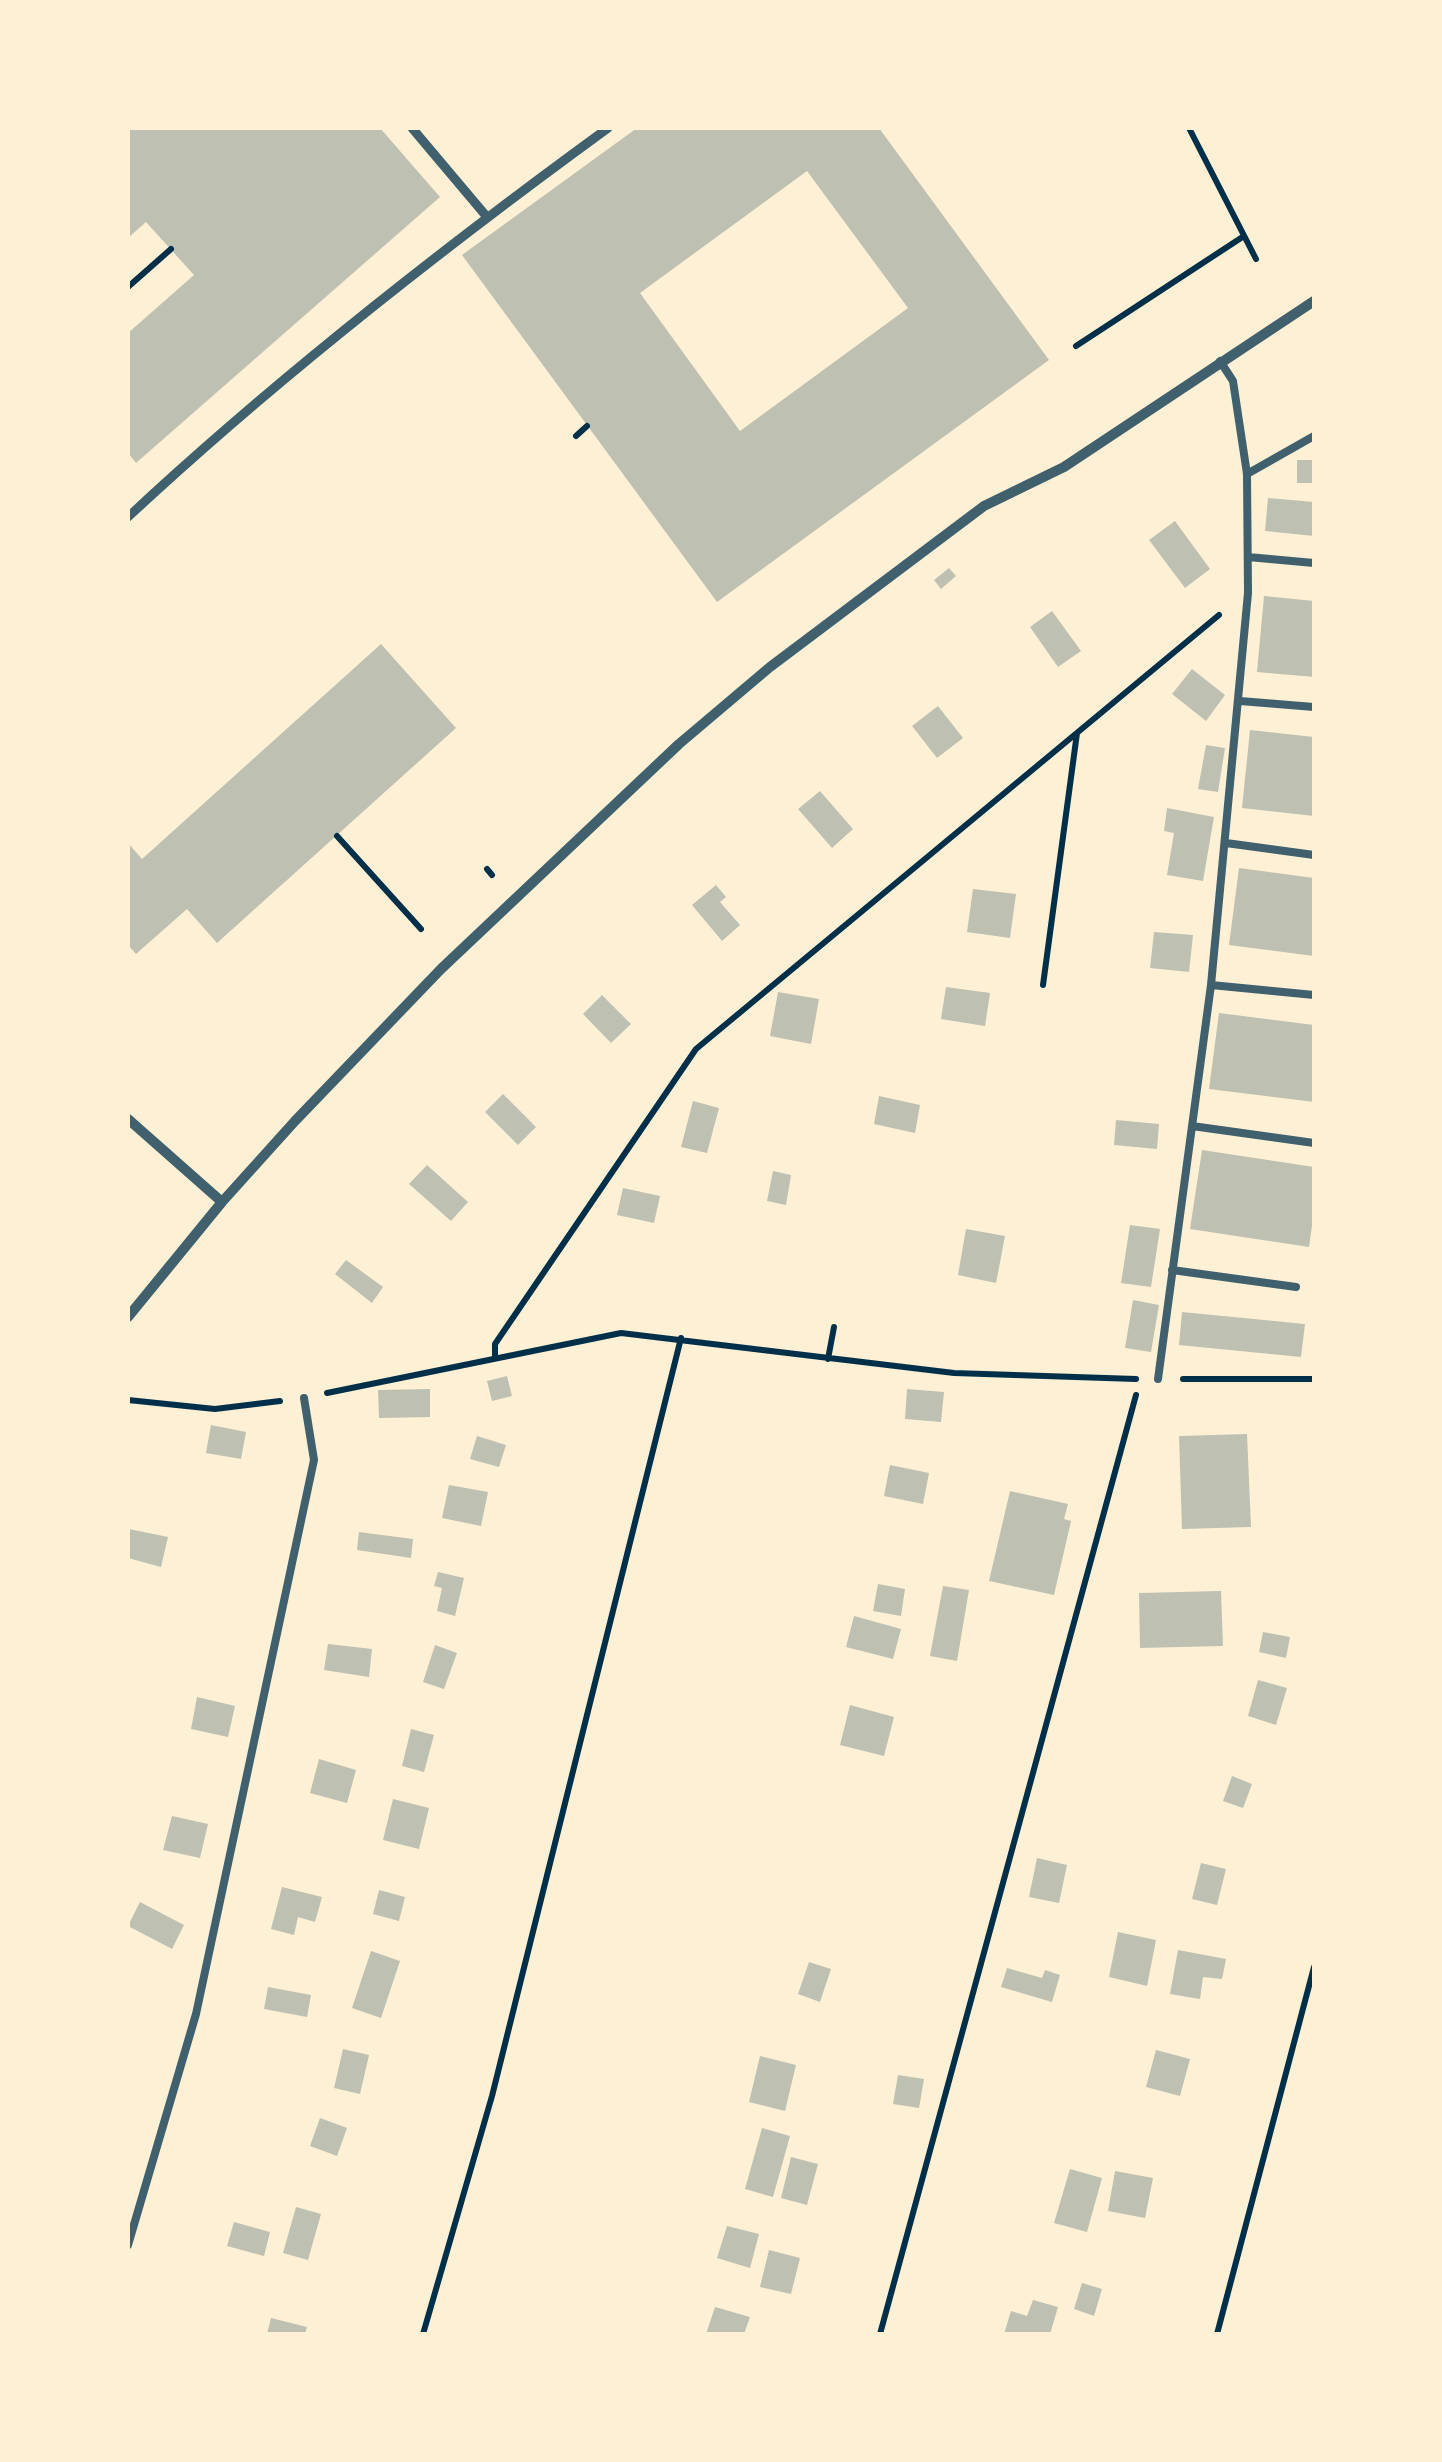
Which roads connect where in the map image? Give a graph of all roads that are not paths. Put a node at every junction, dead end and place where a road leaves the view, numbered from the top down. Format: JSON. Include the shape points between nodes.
{"nodes":[{"id":1,"x":412,"y":128,"type":"edge"},
{"id":2,"x":608,"y":128,"type":"edge"},
{"id":3,"x":487,"y":217,"type":"junction"},
{"id":4,"x":1314,"y":301,"type":"edge"},
{"id":5,"x":1220,"y":361,"type":"junction"},
{"id":6,"x":1314,"y":436,"type":"edge"},
{"id":7,"x":1247,"y":474,"type":"junction"},
{"id":8,"x":130,"y":511,"type":"edge"},
{"id":9,"x":1248,"y":556,"type":"junction"},
{"id":10,"x":1314,"y":563,"type":"edge"},
{"id":11,"x":1240,"y":701,"type":"junction"},
{"id":12,"x":1314,"y":708,"type":"edge"},
{"id":13,"x":1226,"y":844,"type":"junction"},
{"id":14,"x":1314,"y":855,"type":"edge"},
{"id":15,"x":1211,"y":985,"type":"junction"},
{"id":16,"x":1314,"y":996,"type":"edge"},
{"id":17,"x":128,"y":1120,"type":"edge"},
{"id":18,"x":1192,"y":1126,"type":"junction"},
{"id":19,"x":1314,"y":1143,"type":"edge"},
{"id":20,"x":222,"y":1202,"type":"junction"},
{"id":21,"x":1172,"y":1270,"type":"junction"},
{"id":22,"x":1296,"y":1287,"type":"dead end"},
{"id":23,"x":128,"y":1317,"type":"edge"},
{"id":24,"x":1158,"y":1379,"type":"road end"},
{"id":25,"x":304,"y":1398,"type":"road end"},
{"id":26,"x":128,"y":2245,"type":"edge"}],
"edges":[{"from":1,"to":3,"type":"street"},
{"from":2,"to":3,"type":"street"},
{"from":3,"to":8,"type":"street"},
{"from":4,"to":5,"type":"street"},
{"from":5,"to":7,"type":"lane","via":[[1233,380]]},
{"from":5,"to":20,"type":"street","via":[[1064,467],[984,506],[770,666],[441,969]]},
{"from":6,"to":7,"type":"lane"},
{"from":7,"to":9,"type":"lane"},
{"from":9,"to":10,"type":"lane"},
{"from":9,"to":11,"type":"lane"},
{"from":11,"to":12,"type":"lane"},
{"from":11,"to":13,"type":"lane"},
{"from":13,"to":14,"type":"lane"},
{"from":13,"to":15,"type":"lane"},
{"from":15,"to":16,"type":"lane"},
{"from":15,"to":18,"type":"lane"},
{"from":17,"to":20,"type":"street"},
{"from":18,"to":19,"type":"lane"},
{"from":18,"to":21,"type":"lane"},
{"from":20,"to":23,"type":"street"},
{"from":21,"to":22,"type":"lane"},
{"from":21,"to":24,"type":"lane"},
{"from":25,"to":26,"type":"lane","via":[[314,1460],[196,2014]]}]}
